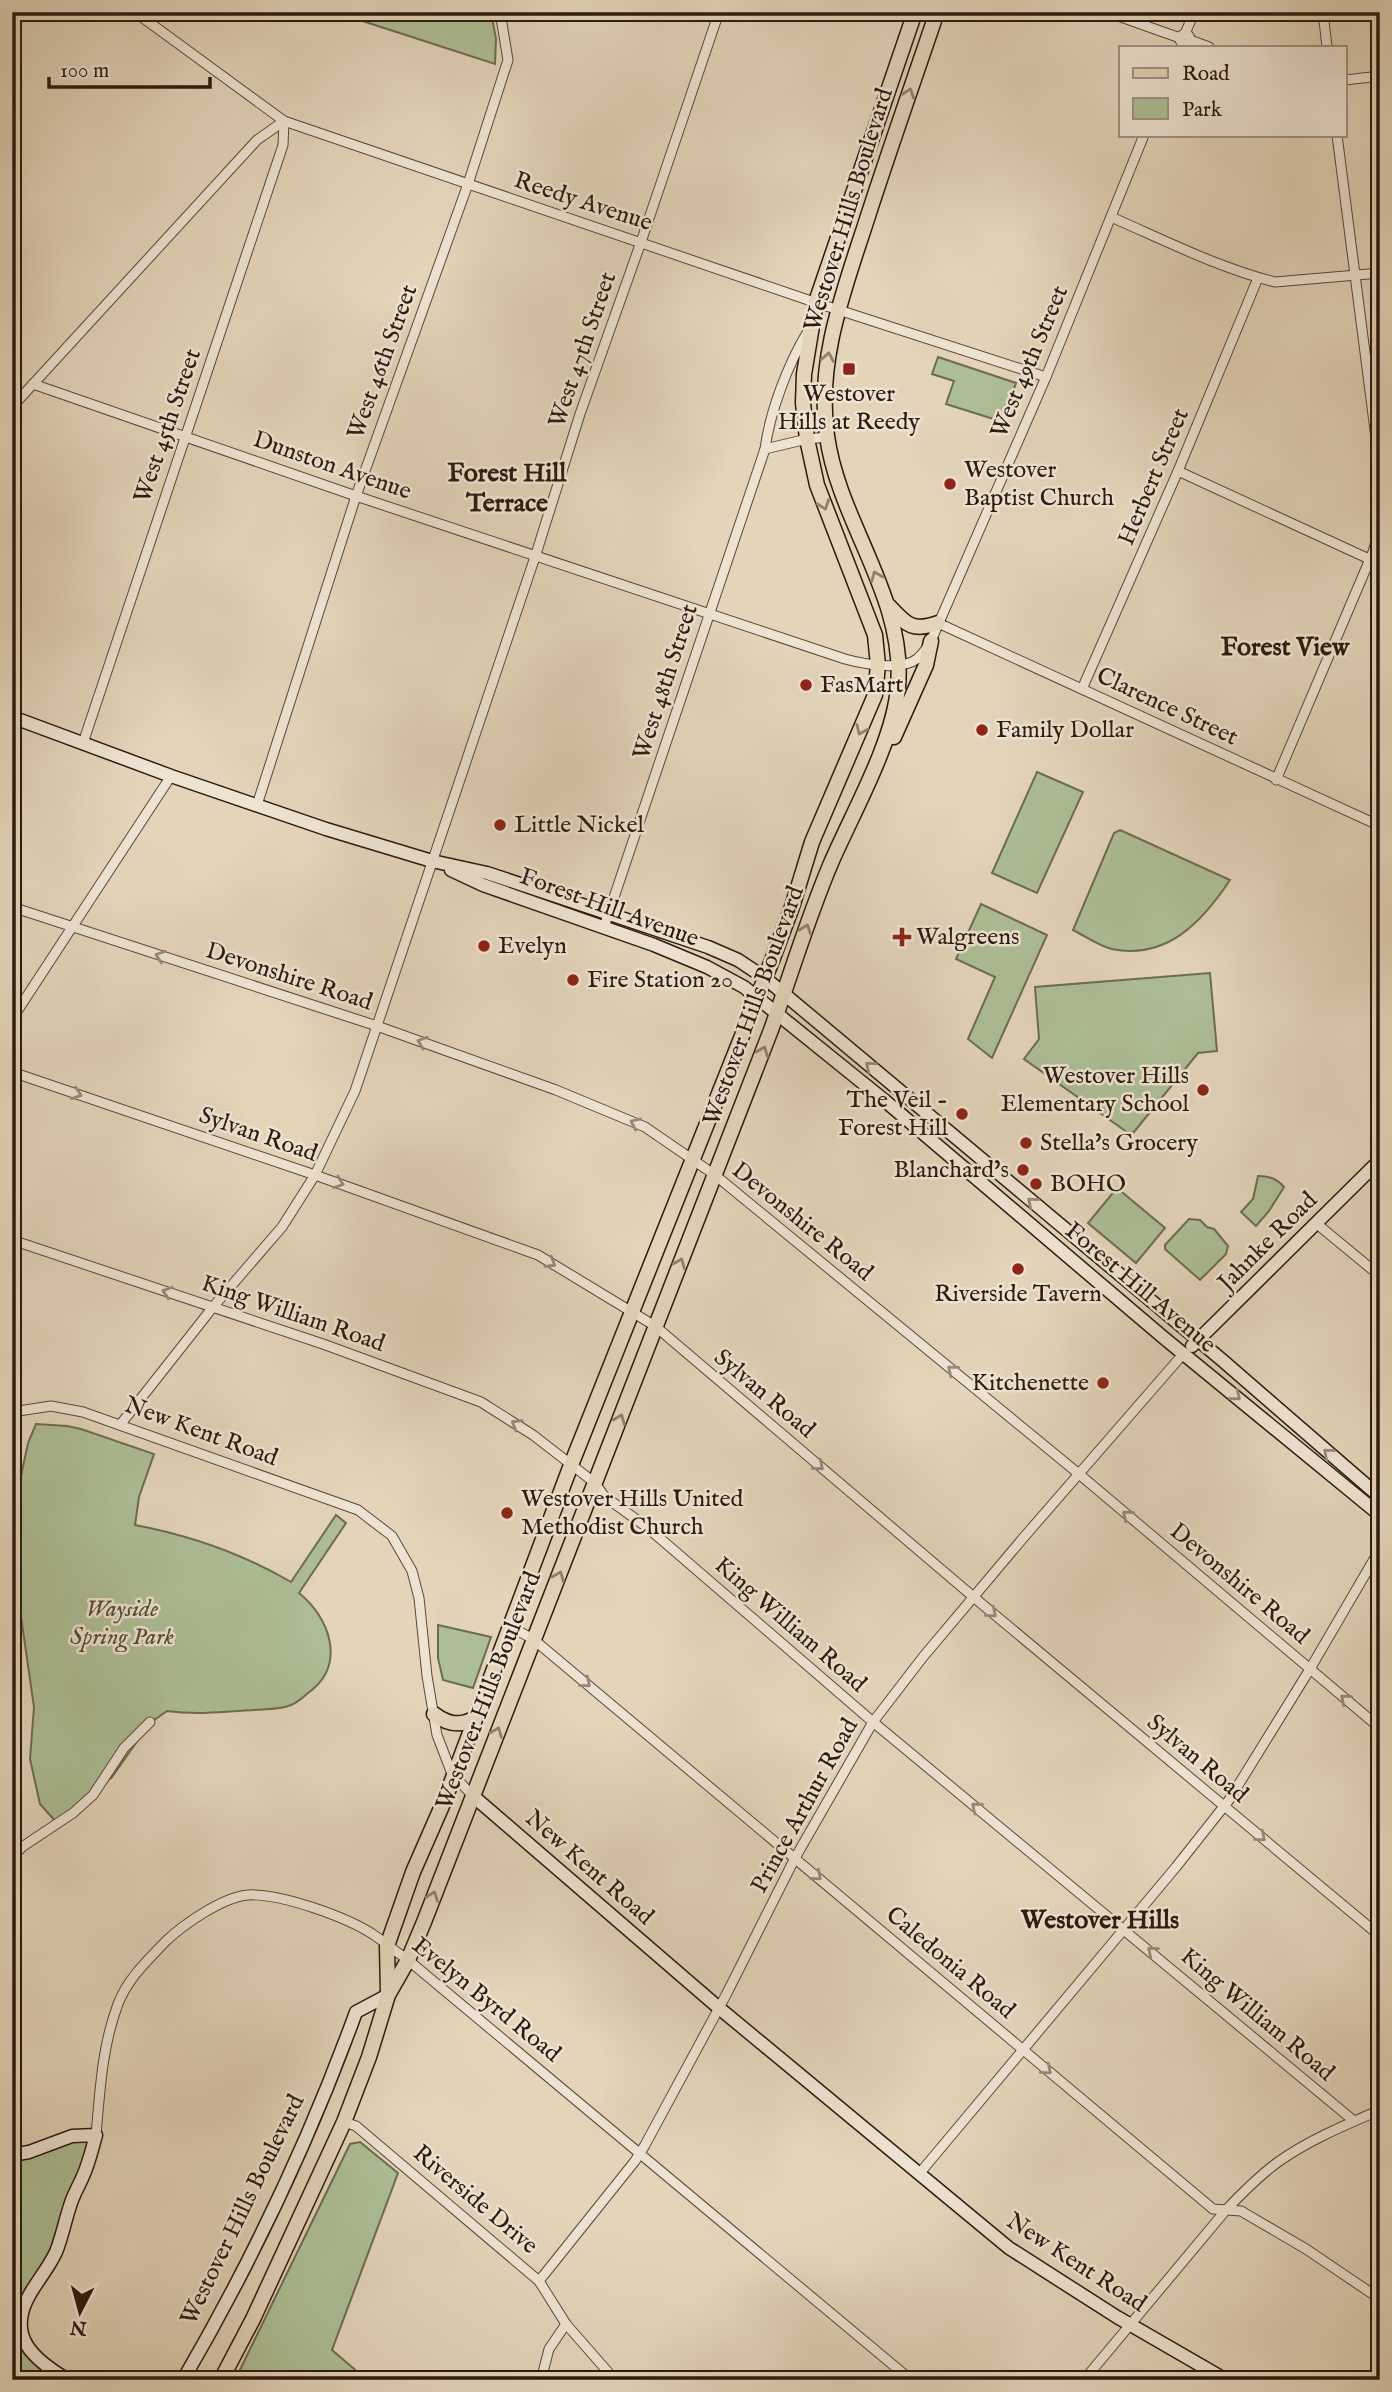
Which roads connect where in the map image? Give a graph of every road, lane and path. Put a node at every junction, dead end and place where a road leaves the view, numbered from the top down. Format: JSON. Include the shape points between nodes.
{"nodes":[{"id":1,"x":136,"y":12,"type":"edge"},
{"id":2,"x":500,"y":12,"type":"edge"},
{"id":3,"x":719,"y":12,"type":"edge"},
{"id":4,"x":915,"y":12,"type":"edge"},
{"id":5,"x":937,"y":12,"type":"edge"},
{"id":6,"x":1107,"y":12,"type":"edge"},
{"id":7,"x":1194,"y":12,"type":"edge"},
{"id":8,"x":1323,"y":12,"type":"edge"},
{"id":9,"x":1183,"y":41,"type":"edge"},
{"id":10,"x":1205,"y":46,"type":"edge"},
{"id":11,"x":1327,"y":46,"type":"edge"},
{"id":12,"x":1380,"y":76,"type":"edge"},
{"id":13,"x":1346,"y":80,"type":"edge"},
{"id":14,"x":284,"y":121,"type":"junction"},
{"id":15,"x":1144,"y":136,"type":"edge"},
{"id":16,"x":1337,"y":136,"type":"edge"},
{"id":17,"x":468,"y":184,"type":"junction"},
{"id":18,"x":1111,"y":217,"type":"junction"},
{"id":19,"x":642,"y":242,"type":"junction"},
{"id":20,"x":1380,"y":273,"type":"edge"},
{"id":21,"x":1356,"y":276,"type":"junction"},
{"id":22,"x":1258,"y":278,"type":"junction"},
{"id":23,"x":816,"y":302,"type":"junction"},
{"id":24,"x":838,"y":309,"type":"junction"},
{"id":25,"x":811,"y":327,"type":"junction"},
{"id":26,"x":1046,"y":377,"type":"junction"},
{"id":27,"x":33,"y":384,"type":"junction"},
{"id":28,"x":12,"y":407,"type":"edge"},
{"id":29,"x":185,"y":436,"type":"junction"},
{"id":30,"x":827,"y":437,"type":"junction"},
{"id":31,"x":807,"y":439,"type":"junction"},
{"id":32,"x":765,"y":449,"type":"junction"},
{"id":33,"x":1380,"y":469,"type":"edge"},
{"id":34,"x":1178,"y":471,"type":"junction"},
{"id":35,"x":356,"y":496,"type":"junction"},
{"id":36,"x":1380,"y":527,"type":"edge"},
{"id":37,"x":536,"y":554,"type":"junction"},
{"id":38,"x":1370,"y":559,"type":"junction"},
{"id":39,"x":1380,"y":564,"type":"edge"},
{"id":40,"x":888,"y":605,"type":"junction"},
{"id":41,"x":710,"y":612,"type":"junction"},
{"id":42,"x":938,"y":624,"type":"junction"},
{"id":43,"x":931,"y":641,"type":"junction"},
{"id":44,"x":878,"y":665,"type":"junction"},
{"id":45,"x":899,"y":665,"type":"junction"},
{"id":46,"x":1082,"y":689,"type":"junction"},
{"id":47,"x":12,"y":717,"type":"edge"},
{"id":48,"x":83,"y":743,"type":"junction"},
{"id":49,"x":878,"y":757,"type":"junction"},
{"id":50,"x":171,"y":776,"type":"junction"},
{"id":51,"x":1276,"y":780,"type":"junction"},
{"id":52,"x":257,"y":805,"type":"junction"},
{"id":53,"x":1380,"y":826,"type":"edge"},
{"id":54,"x":432,"y":861,"type":"junction"},
{"id":55,"x":12,"y":907,"type":"edge"},
{"id":56,"x":609,"y":913,"type":"junction"},
{"id":57,"x":604,"y":926,"type":"junction"},
{"id":58,"x":71,"y":927,"type":"junction"},
{"id":59,"x":765,"y":978,"type":"junction"},
{"id":60,"x":784,"y":993,"type":"junction"},
{"id":61,"x":758,"y":998,"type":"junction"},
{"id":62,"x":777,"y":1013,"type":"junction"},
{"id":63,"x":12,"y":1019,"type":"edge"},
{"id":64,"x":377,"y":1026,"type":"junction"},
{"id":65,"x":12,"y":1072,"type":"edge"},
{"id":66,"x":692,"y":1160,"type":"junction"},
{"id":67,"x":1380,"y":1160,"type":"edge"},
{"id":68,"x":314,"y":1175,"type":"junction"},
{"id":69,"x":715,"y":1175,"type":"junction"},
{"id":70,"x":1317,"y":1224,"type":"junction"},
{"id":71,"x":12,"y":1240,"type":"edge"},
{"id":72,"x":1380,"y":1276,"type":"edge"},
{"id":73,"x":213,"y":1307,"type":"junction"},
{"id":74,"x":632,"y":1311,"type":"junction"},
{"id":75,"x":655,"y":1326,"type":"junction"},
{"id":76,"x":1198,"y":1340,"type":"junction"},
{"id":77,"x":1184,"y":1353,"type":"junction"},
{"id":78,"x":12,"y":1412,"type":"edge"},
{"id":79,"x":120,"y":1425,"type":"junction"},
{"id":80,"x":571,"y":1465,"type":"junction"},
{"id":81,"x":1079,"y":1474,"type":"junction"},
{"id":82,"x":595,"y":1483,"type":"junction"},
{"id":83,"x":1380,"y":1497,"type":"edge"},
{"id":84,"x":1380,"y":1515,"type":"edge"},
{"id":85,"x":1380,"y":1549,"type":"edge"},
{"id":86,"x":973,"y":1597,"type":"junction"},
{"id":87,"x":511,"y":1627,"type":"junction"},
{"id":88,"x":533,"y":1639,"type":"junction"},
{"id":89,"x":1310,"y":1669,"type":"junction"},
{"id":90,"x":434,"y":1714,"type":"junction"},
{"id":91,"x":475,"y":1718,"type":"junction"},
{"id":92,"x":873,"y":1722,"type":"junction"},
{"id":93,"x":150,"y":1723,"type":"dead end"},
{"id":94,"x":1380,"y":1728,"type":"edge"},
{"id":95,"x":452,"y":1774,"type":"junction"},
{"id":96,"x":472,"y":1796,"type":"junction"},
{"id":97,"x":1224,"y":1806,"type":"junction"},
{"id":98,"x":12,"y":1858,"type":"edge"},
{"id":99,"x":795,"y":1858,"type":"junction"},
{"id":100,"x":1124,"y":1928,"type":"junction"},
{"id":101,"x":1380,"y":1936,"type":"edge"},
{"id":102,"x":387,"y":1946,"type":"junction"},
{"id":103,"x":408,"y":1960,"type":"junction"},
{"id":104,"x":388,"y":1995,"type":"junction"},
{"id":105,"x":719,"y":2008,"type":"junction"},
{"id":106,"x":1023,"y":2050,"type":"junction"},
{"id":107,"x":1380,"y":2110,"type":"edge"},
{"id":108,"x":344,"y":2122,"type":"junction"},
{"id":109,"x":1354,"y":2122,"type":"junction"},
{"id":110,"x":96,"y":2135,"type":"junction"},
{"id":111,"x":640,"y":2153,"type":"junction"},
{"id":112,"x":12,"y":2155,"type":"edge"},
{"id":113,"x":919,"y":2174,"type":"junction"},
{"id":114,"x":1226,"y":2210,"type":"junction"},
{"id":115,"x":538,"y":2281,"type":"junction"},
{"id":116,"x":1380,"y":2299,"type":"edge"},
{"id":117,"x":566,"y":2324,"type":"junction"},
{"id":118,"x":1130,"y":2324,"type":"junction"},
{"id":119,"x":68,"y":2380,"type":"edge"},
{"id":120,"x":183,"y":2380,"type":"edge"},
{"id":121,"x":221,"y":2380,"type":"edge"},
{"id":122,"x":541,"y":2380,"type":"edge"},
{"id":123,"x":615,"y":2380,"type":"edge"},
{"id":124,"x":911,"y":2380,"type":"edge"},
{"id":125,"x":1084,"y":2380,"type":"edge"},
{"id":126,"x":1226,"y":2380,"type":"edge"}],
"edges":[{"from":1,"to":14,"type":"street","name":"Reedy Avenue"},
{"from":2,"to":17,"type":"street","name":"West 46th Street","via":[[508,60]]},
{"from":3,"to":19,"type":"street","name":"West 47th Street"},
{"from":4,"to":23,"type":"main road","name":"Westover Hills Boulevard"},
{"from":24,"to":5,"type":"main road","name":"Westover Hills Boulevard","one_way":true},
{"from":6,"to":9,"type":"street"},
{"from":7,"to":9,"type":"street"},
{"from":8,"to":11,"type":"street"},
{"from":9,"to":10,"type":"street"},
{"from":12,"to":13,"type":"street"},
{"from":14,"to":17,"type":"street","name":"Reedy Avenue"},
{"from":14,"to":27,"type":"street","via":[[257,139]]},
{"from":14,"to":29,"type":"street","name":"West 45th Street","via":[[283,145]]},
{"from":15,"to":18,"type":"street","name":"West 49th Street"},
{"from":16,"to":21,"type":"street"},
{"from":17,"to":19,"type":"street","name":"Reedy Avenue"},
{"from":17,"to":35,"type":"street","name":"West 46th Street"},
{"from":18,"to":22,"type":"street"},
{"from":18,"to":26,"type":"street","name":"West 49th Street"},
{"from":19,"to":23,"type":"street","name":"Reedy Avenue"},
{"from":19,"to":37,"type":"street","name":"West 47th Street"},
{"from":20,"to":21,"type":"street"},
{"from":21,"to":22,"type":"street","via":[[1275,282]]},
{"from":21,"to":33,"type":"street"},
{"from":22,"to":34,"type":"street","name":"Herbert Street"},
{"from":23,"to":24,"type":"street","name":"Reedy Avenue"},
{"from":23,"to":25,"type":"main road","name":"Westover Hills Boulevard"},
{"from":24,"to":26,"type":"street","name":"Reedy Avenue"},
{"from":30,"to":24,"type":"main road","name":"Westover Hills Boulevard","one_way":true,"via":[[825,372]]},
{"from":25,"to":31,"type":"main road","name":"Westover Hills Boulevard","via":[[803,403]]},
{"from":25,"to":32,"type":"street","name":"West 48th Street","via":[[789,368]]},
{"from":26,"to":42,"type":"street","name":"West 49th Street"},
{"from":27,"to":28,"type":"street"},
{"from":27,"to":29,"type":"street","name":"Dunston Avenue"},
{"from":29,"to":35,"type":"street","name":"Dunston Avenue"},
{"from":29,"to":48,"type":"street","name":"West 45th Street"},
{"from":30,"to":31,"type":"street"},
{"from":40,"to":30,"type":"main road","name":"Westover Hills Boulevard","one_way":true,"via":[[835,475]]},
{"from":31,"to":32,"type":"street"},
{"from":31,"to":44,"type":"main road","name":"Westover Hills Boulevard","one_way":true,"via":[[817,485],[871,622]]},
{"from":32,"to":41,"type":"street","name":"West 48th Street"},
{"from":34,"to":38,"type":"street"},
{"from":34,"to":46,"type":"street","name":"Herbert Street"},
{"from":35,"to":37,"type":"street","name":"Dunston Avenue"},
{"from":35,"to":52,"type":"street","name":"West 46th Street"},
{"from":36,"to":38,"type":"street"},
{"from":37,"to":41,"type":"street","name":"Dunston Avenue"},
{"from":37,"to":54,"type":"street","name":"West 47th Street"},
{"from":38,"to":39,"type":"street"},
{"from":38,"to":51,"type":"street"},
{"from":40,"to":42,"type":"main road","via":[[914,628]]},
{"from":40,"to":45,"type":"main road","name":"Westover Hills Boulevard"},
{"from":41,"to":44,"type":"street","name":"Dunston Avenue","via":[[845,659]]},
{"from":41,"to":56,"type":"street","name":"West 48th Street"},
{"from":42,"to":43,"type":"street","name":"West 49th Street"},
{"from":42,"to":46,"type":"street","name":"Clarence Street"},
{"from":43,"to":45,"type":"street","name":"West 49th Street","via":[[916,660]]},
{"from":43,"to":49,"type":"main road","via":[[926,665],[896,734]]},
{"from":44,"to":45,"type":"street","name":"Dunston Avenue"},
{"from":44,"to":59,"type":"main road","name":"Westover Hills Boulevard","one_way":true,"via":[[873,703],[807,855]]},
{"from":45,"to":49,"type":"main road","name":"Westover Hills Boulevard","via":[[895,708]]},
{"from":46,"to":51,"type":"street","name":"Clarence Street"},
{"from":47,"to":48,"type":"main road","name":"Forest Hill Avenue"},
{"from":48,"to":50,"type":"main road","name":"Forest Hill Avenue"},
{"from":60,"to":49,"type":"main road","name":"Westover Hills Boulevard","one_way":true,"via":[[829,868]]},
{"from":50,"to":52,"type":"main road","name":"Forest Hill Avenue"},
{"from":50,"to":58,"type":"street"},
{"from":51,"to":53,"type":"street","name":"Clarence Street"},
{"from":52,"to":54,"type":"main road","name":"Forest Hill Avenue"},
{"from":54,"to":56,"type":"main road","name":"Forest Hill Avenue","via":[[487,873]]},
{"from":54,"to":57,"type":"main road","name":"Forest Hill Avenue","via":[[483,885]]},
{"from":54,"to":64,"type":"street","name":"West 47th Street"},
{"from":55,"to":58,"type":"street","name":"Devonshire Road"},
{"from":56,"to":57,"type":"street","name":"West 48th Street"},
{"from":56,"to":59,"type":"main road","name":"Forest Hill Avenue","via":[[725,953]]},
{"from":57,"to":61,"type":"main road","name":"Forest Hill Avenue","via":[[707,967]]},
{"from":58,"to":63,"type":"street"},
{"from":64,"to":58,"type":"street","name":"Devonshire Road","one_way":true},
{"from":59,"to":60,"type":"main road","name":"Forest Hill Avenue"},
{"from":59,"to":61,"type":"main road","name":"Westover Hills Boulevard"},
{"from":60,"to":62,"type":"main road","name":"Westover Hills Boulevard"},
{"from":76,"to":60,"type":"main road","name":"Forest Hill Avenue","one_way":true},
{"from":61,"to":62,"type":"main road","name":"Forest Hill Avenue"},
{"from":61,"to":66,"type":"main road","name":"Westover Hills Boulevard"},
{"from":69,"to":62,"type":"main road","name":"Westover Hills Boulevard","one_way":true},
{"from":62,"to":77,"type":"main road","name":"Forest Hill Avenue"},
{"from":66,"to":64,"type":"street","name":"Devonshire Road","one_way":true,"via":[[623,1118]]},
{"from":64,"to":68,"type":"street","name":"West 47th Street","via":[[355,1091]]},
{"from":65,"to":68,"type":"street","name":"Sylvan Road","one_way":true},
{"from":66,"to":69,"type":"street","name":"Devonshire Road"},
{"from":66,"to":74,"type":"main road","name":"Westover Hills Boulevard"},
{"from":67,"to":70,"type":"main road","name":"Jahnke Road"},
{"from":68,"to":73,"type":"street","name":"West 47th Street","via":[[282,1227]]},
{"from":68,"to":74,"type":"street","name":"Sylvan Road","one_way":true,"via":[[538,1255]]},
{"from":75,"to":69,"type":"main road","name":"Westover Hills Boulevard","one_way":true},
{"from":81,"to":69,"type":"street","name":"Devonshire Road","one_way":true},
{"from":70,"to":72,"type":"street"},
{"from":70,"to":76,"type":"main road","name":"Jahnke Road"},
{"from":73,"to":71,"type":"street","name":"King William Road","one_way":true},
{"from":73,"to":79,"type":"street","name":"West 47th Street"},
{"from":80,"to":73,"type":"street","name":"King William Road","one_way":true,"via":[[533,1434],[481,1402]]},
{"from":74,"to":75,"type":"street","name":"Sylvan Road"},
{"from":74,"to":80,"type":"main road","name":"Westover Hills Boulevard"},
{"from":82,"to":75,"type":"main road","name":"Westover Hills Boulevard","one_way":true},
{"from":75,"to":86,"type":"street","name":"Sylvan Road","one_way":true},
{"from":76,"to":77,"type":"main road","name":"Jahnke Road"},
{"from":83,"to":76,"type":"main road","name":"Forest Hill Avenue","one_way":true},
{"from":77,"to":81,"type":"street","name":"Prince Arthur Road"},
{"from":77,"to":84,"type":"main road","name":"Forest Hill Avenue","one_way":true},
{"from":78,"to":79,"type":"street","name":"New Kent Road","via":[[51,1406]]},
{"from":79,"to":90,"type":"street","name":"New Kent Road","via":[[358,1510],[392,1536],[412,1571],[419,1598]]},
{"from":80,"to":82,"type":"street","name":"King William Road"},
{"from":80,"to":87,"type":"main road","name":"Westover Hills Boulevard"},
{"from":81,"to":86,"type":"street","name":"Prince Arthur Road"},
{"from":89,"to":81,"type":"street","name":"Devonshire Road","one_way":true},
{"from":88,"to":82,"type":"main road","name":"Westover Hills Boulevard","one_way":true},
{"from":82,"to":92,"type":"street","name":"King William Road","via":[[604,1496],[648,1528]]},
{"from":85,"to":89,"type":"street"},
{"from":86,"to":92,"type":"street","name":"Prince Arthur Road"},
{"from":86,"to":97,"type":"street","name":"Sylvan Road","one_way":true},
{"from":87,"to":88,"type":"street","name":"Caledonia Road"},
{"from":87,"to":91,"type":"main road","name":"Westover Hills Boulevard"},
{"from":96,"to":88,"type":"main road","name":"Westover Hills Boulevard","one_way":true},
{"from":88,"to":99,"type":"street","name":"Caledonia Road","one_way":true},
{"from":94,"to":89,"type":"street","name":"Devonshire Road","one_way":true},
{"from":89,"to":97,"type":"street"},
{"from":90,"to":91,"type":"main road","via":[[452,1724]]},
{"from":90,"to":95,"type":"street","name":"New Kent Road"},
{"from":91,"to":95,"type":"main road","name":"Westover Hills Boulevard"},
{"from":92,"to":99,"type":"street","name":"Prince Arthur Road"},
{"from":100,"to":92,"type":"street","name":"King William Road","one_way":true},
{"from":93,"to":98,"type":"street","via":[[124,1748],[93,1796]]},
{"from":95,"to":96,"type":"street","name":"New Kent Road"},
{"from":95,"to":102,"type":"main road","name":"Westover Hills Boulevard"},
{"from":103,"to":96,"type":"main road","name":"Westover Hills Boulevard","one_way":true},
{"from":96,"to":105,"type":"main road","name":"New Kent Road"},
{"from":97,"to":100,"type":"street"},
{"from":97,"to":101,"type":"street","name":"Sylvan Road","one_way":true},
{"from":99,"to":105,"type":"street","name":"Prince Arthur Road"},
{"from":99,"to":106,"type":"street","name":"Caledonia Road","one_way":true},
{"from":100,"to":106,"type":"street"},
{"from":109,"to":100,"type":"street","name":"King William Road","one_way":true},
{"from":102,"to":103,"type":"street","name":"Evelyn Byrd Road"},
{"from":102,"to":104,"type":"main road","name":"Westover Hills Boulevard"},
{"from":102,"to":110,"type":"street","name":"Evelyn Byrd Road","via":[[342,1919],[271,1897],[247,1895],[223,1902],[175,1933],[127,1984],[118,2005],[106,2046]]},
{"from":103,"to":104,"type":"main road","name":"Westover Hills Boulevard"},
{"from":103,"to":111,"type":"street","name":"Evelyn Byrd Road"},
{"from":104,"to":108,"type":"main road","name":"Westover Hills Boulevard"},
{"from":104,"to":120,"type":"main road","name":"Westover Hills Boulevard","via":[[356,2012],[284,2187]]},
{"from":105,"to":111,"type":"street","name":"Prince Arthur Road"},
{"from":105,"to":113,"type":"main road","name":"New Kent Road"},
{"from":106,"to":113,"type":"street"},
{"from":106,"to":114,"type":"street","name":"Caledonia Road","one_way":true,"via":[[1213,2209]]},
{"from":107,"to":109,"type":"street"},
{"from":108,"to":115,"type":"street","name":"Riverside Drive","via":[[356,2126]]},
{"from":108,"to":121,"type":"main road","name":"Westover Hills Boulevard"},
{"from":109,"to":114,"type":"street","via":[[1278,2162]]},
{"from":110,"to":112,"type":"main road","via":[[72,2136]]},
{"from":110,"to":119,"type":"main road","via":[[60,2242],[21,2321],[30,2352]]},
{"from":111,"to":115,"type":"street","name":"Prince Arthur Road"},
{"from":111,"to":124,"type":"street","name":"Evelyn Byrd Road"},
{"from":113,"to":118,"type":"main road","name":"New Kent Road","via":[[1021,2257]]},
{"from":114,"to":116,"type":"street","name":"Caledonia Road","via":[[1241,2211],[1263,2223]]},
{"from":114,"to":118,"type":"street"},
{"from":115,"to":117,"type":"street","name":"Riverside Drive"},
{"from":117,"to":122,"type":"street","via":[[550,2349]]},
{"from":117,"to":123,"type":"street","name":"Riverside Drive"},
{"from":118,"to":125,"type":"street"},
{"from":118,"to":126,"type":"main road","name":"New Kent Road"}]}
